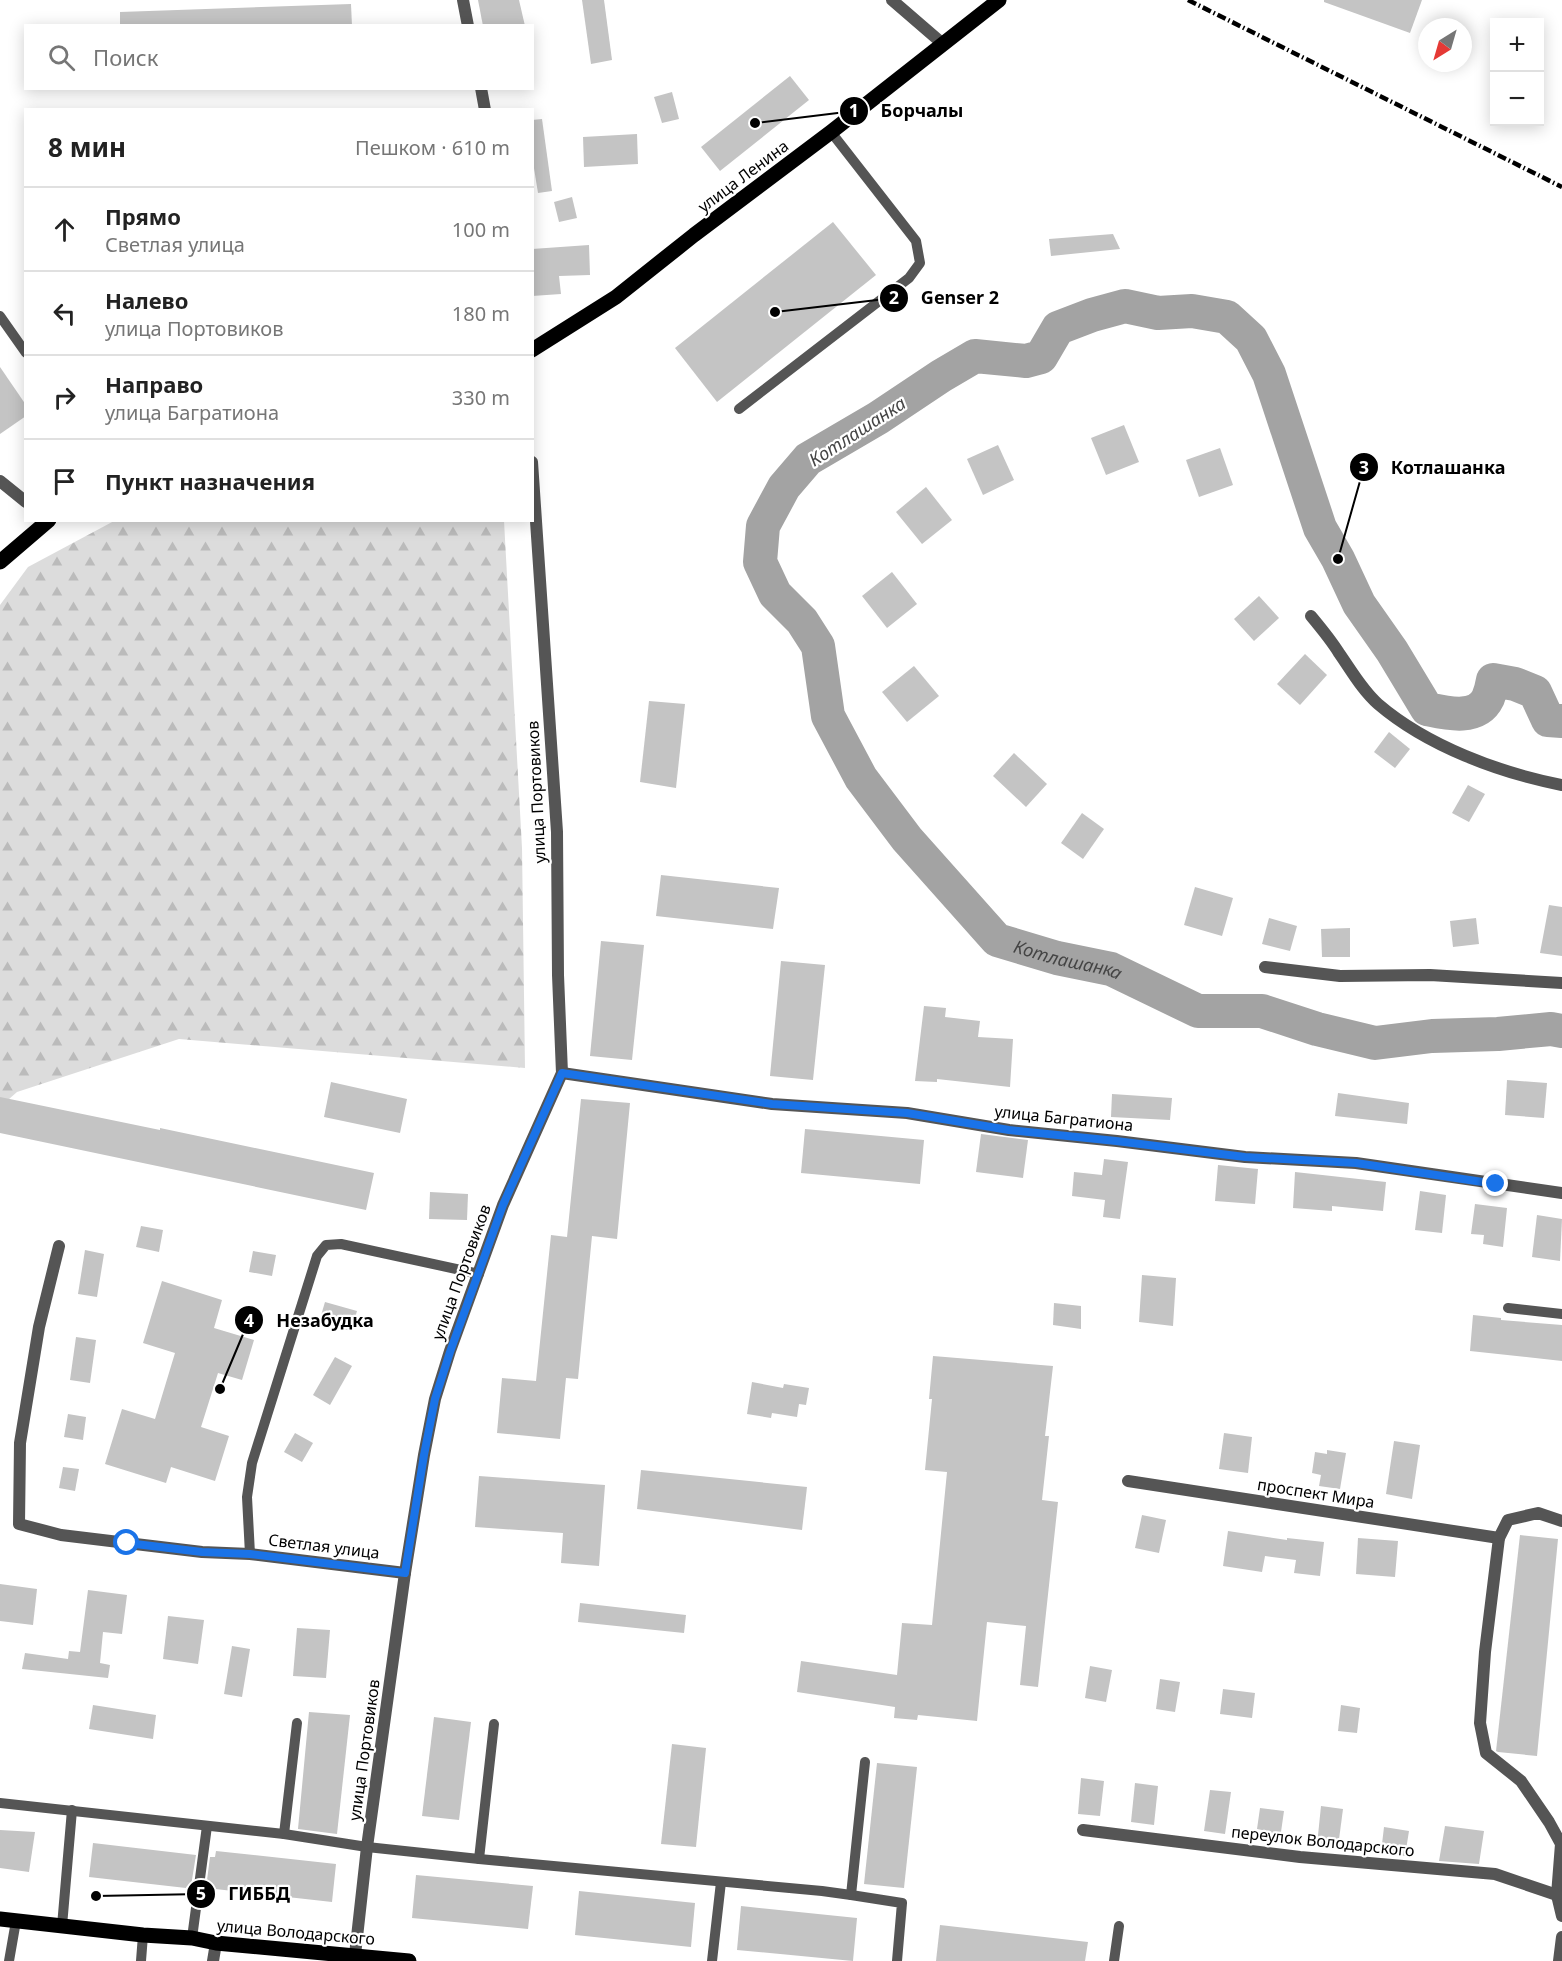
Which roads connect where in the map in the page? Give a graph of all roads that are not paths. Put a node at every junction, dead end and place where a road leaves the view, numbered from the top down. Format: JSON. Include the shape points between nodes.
{"nodes":[{"id":1,"x":463,"y":0,"type":"edge"},
{"id":2,"x":892,"y":0,"type":"edge"},
{"id":3,"x":999,"y":0,"type":"edge"},
{"id":4,"x":468,"y":24,"type":"edge"},
{"id":5,"x":943,"y":44,"type":"junction"},
{"id":6,"x":481,"y":90,"type":"edge"},
{"id":7,"x":485,"y":108,"type":"edge"},
{"id":8,"x":831,"y":132,"type":"junction"},
{"id":9,"x":0,"y":316,"type":"edge"},
{"id":10,"x":534,"y":349,"type":"edge"},
{"id":11,"x":24,"y":350,"type":"edge"},
{"id":12,"x":739,"y":410,"type":"dead end"},
{"id":13,"x":0,"y":481,"type":"edge"},
{"id":14,"x":534,"y":492,"type":"edge"},
{"id":15,"x":24,"y":500,"type":"edge"},
{"id":16,"x":48,"y":522,"type":"edge"},
{"id":17,"x":0,"y":562,"type":"edge"},
{"id":18,"x":1311,"y":616,"type":"dead end"},
{"id":19,"x":1562,"y":785,"type":"edge"},
{"id":20,"x":1265,"y":967,"type":"dead end"},
{"id":21,"x":1562,"y":983,"type":"edge"},
{"id":22,"x":562,"y":1073,"type":"junction"},
{"id":23,"x":1562,"y":1193,"type":"edge"},
{"id":24,"x":59,"y":1246,"type":"dead end"},
{"id":25,"x":479,"y":1274,"type":"junction"},
{"id":26,"x":1508,"y":1308,"type":"dead end"},
{"id":27,"x":1562,"y":1314,"type":"edge"},
{"id":28,"x":1128,"y":1481,"type":"dead end"},
{"id":29,"x":1562,"y":1521,"type":"edge"},
{"id":30,"x":1499,"y":1538,"type":"junction"},
{"id":31,"x":250,"y":1554,"type":"junction"},
{"id":32,"x":405,"y":1573,"type":"junction"},
{"id":33,"x":297,"y":1723,"type":"dead end"},
{"id":34,"x":494,"y":1724,"type":"dead end"},
{"id":35,"x":865,"y":1762,"type":"dead end"},
{"id":36,"x":0,"y":1803,"type":"edge"},
{"id":37,"x":72,"y":1810,"type":"junction"},
{"id":38,"x":207,"y":1826,"type":"junction"},
{"id":39,"x":1083,"y":1830,"type":"dead end"},
{"id":40,"x":284,"y":1834,"type":"junction"},
{"id":41,"x":1562,"y":1844,"type":"edge"},
{"id":42,"x":367,"y":1847,"type":"junction"},
{"id":43,"x":479,"y":1859,"type":"junction"},
{"id":44,"x":722,"y":1882,"type":"junction"},
{"id":45,"x":851,"y":1895,"type":"junction"},
{"id":46,"x":1557,"y":1895,"type":"junction"},
{"id":47,"x":1562,"y":1916,"type":"edge"},
{"id":48,"x":0,"y":1919,"type":"edge"},
{"id":49,"x":16,"y":1921,"type":"junction"},
{"id":50,"x":62,"y":1926,"type":"junction"},
{"id":51,"x":1119,"y":1926,"type":"dead end"},
{"id":52,"x":143,"y":1935,"type":"junction"},
{"id":53,"x":1562,"y":1937,"type":"edge"},
{"id":54,"x":192,"y":1938,"type":"junction"},
{"id":55,"x":216,"y":1943,"type":"junction"},
{"id":56,"x":355,"y":1955,"type":"junction"},
{"id":57,"x":9,"y":1961,"type":"edge"},
{"id":58,"x":141,"y":1961,"type":"edge"},
{"id":59,"x":213,"y":1961,"type":"edge"},
{"id":60,"x":409,"y":1961,"type":"edge"},
{"id":61,"x":712,"y":1961,"type":"edge"},
{"id":62,"x":897,"y":1961,"type":"edge"},
{"id":63,"x":1114,"y":1961,"type":"edge"},
{"id":64,"x":1559,"y":1961,"type":"edge"}],
"edges":[{"from":1,"to":4,"type":"street"},
{"from":2,"to":5,"type":"street"},
{"from":3,"to":5,"type":"main road","name":"улица Ленина"},
{"from":5,"to":8,"type":"main road","name":"улица Ленина"},
{"from":6,"to":7,"type":"street"},
{"from":8,"to":10,"type":"main road","name":"улица Ленина","via":[[616,297]]},
{"from":8,"to":12,"type":"lane","via":[[916,241],[920,263],[909,278]]},
{"from":9,"to":11,"type":"lane"},
{"from":13,"to":15,"type":"street"},
{"from":14,"to":22,"type":"street","name":"улица Портовиков","via":[[557,832]]},
{"from":16,"to":17,"type":"main road"},
{"from":18,"to":19,"type":"street","via":[[1378,704],[1430,740],[1481,763]]},
{"from":20,"to":21,"type":"street","via":[[1340,976],[1430,975]]},
{"from":22,"to":23,"type":"street","name":"улица Багратиона","via":[[772,1104],[907,1113],[1009,1130],[1245,1157],[1356,1163]]},
{"from":22,"to":25,"type":"street","name":"улица Портовиков","via":[[503,1205]]},
{"from":24,"to":31,"type":"street","name":"Светлая улица","via":[[39,1327],[20,1443],[18,1524],[127,1543]]},
{"from":25,"to":31,"type":"lane","via":[[341,1244],[326,1245],[317,1256],[252,1463],[246,1497]]},
{"from":25,"to":32,"type":"street","name":"улица Портовиков","via":[[435,1399]]},
{"from":26,"to":27,"type":"lane"},
{"from":28,"to":30,"type":"street","name":"проспект Мира"},
{"from":29,"to":30,"type":"street","via":[[1539,1513],[1508,1520]]},
{"from":30,"to":41,"type":"street","via":[[1480,1722],[1486,1753],[1521,1780]]},
{"from":31,"to":32,"type":"street","name":"Светлая улица"},
{"from":32,"to":42,"type":"street","name":"улица Портовиков"},
{"from":33,"to":40,"type":"lane"},
{"from":34,"to":43,"type":"lane"},
{"from":35,"to":45,"type":"lane"},
{"from":36,"to":37,"type":"lane"},
{"from":37,"to":38,"type":"lane"},
{"from":37,"to":50,"type":"lane"},
{"from":38,"to":40,"type":"lane"},
{"from":38,"to":54,"type":"lane"},
{"from":39,"to":46,"type":"street","name":"переулок Володарского","via":[[1300,1857],[1495,1874]]},
{"from":40,"to":42,"type":"lane"},
{"from":41,"to":46,"type":"street"},
{"from":42,"to":43,"type":"lane"},
{"from":42,"to":56,"type":"street","name":"улица Портовиков"},
{"from":43,"to":44,"type":"lane"},
{"from":44,"to":45,"type":"lane"},
{"from":44,"to":61,"type":"lane"},
{"from":45,"to":62,"type":"lane","via":[[902,1903]]},
{"from":46,"to":47,"type":"street"},
{"from":48,"to":49,"type":"main road","name":"улица Володарского"},
{"from":49,"to":50,"type":"main road","name":"улица Володарского"},
{"from":49,"to":57,"type":"lane"},
{"from":50,"to":52,"type":"main road","name":"улица Володарского"},
{"from":51,"to":63,"type":"lane"},
{"from":52,"to":54,"type":"main road","name":"улица Володарского"},
{"from":52,"to":58,"type":"lane"},
{"from":53,"to":64,"type":"street"},
{"from":54,"to":55,"type":"main road","name":"улица Володарского"},
{"from":55,"to":56,"type":"main road","name":"улица Володарского"},
{"from":55,"to":59,"type":"street"},
{"from":56,"to":60,"type":"main road","name":"улица Володарского"}]}
